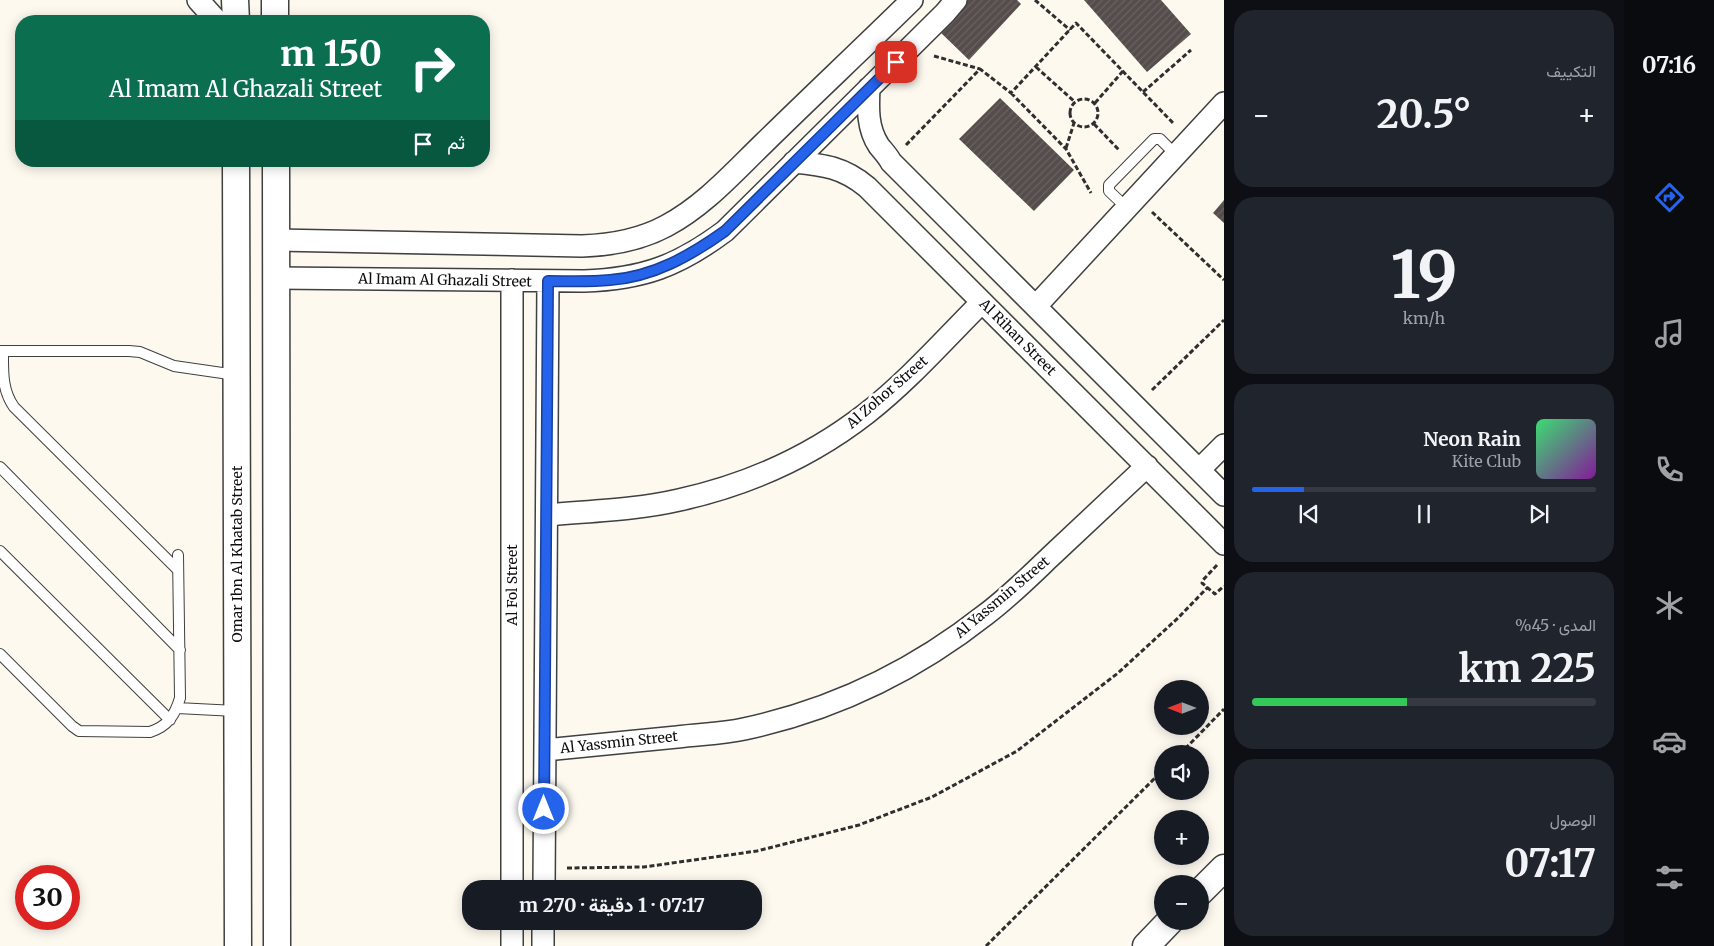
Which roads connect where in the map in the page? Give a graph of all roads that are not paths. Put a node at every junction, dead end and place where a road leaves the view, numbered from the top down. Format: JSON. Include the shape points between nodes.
{"nodes":[{"id":1,"x":198,"y":0,"type":"edge"},
{"id":2,"x":235,"y":0,"type":"edge"},
{"id":3,"x":275,"y":0,"type":"edge"},
{"id":4,"x":912,"y":0,"type":"edge"},
{"id":5,"x":956,"y":0,"type":"edge"},
{"id":6,"x":212,"y":15,"type":"edge"},
{"id":7,"x":236,"y":15,"type":"edge"},
{"id":8,"x":275,"y":15,"type":"edge"},
{"id":9,"x":869,"y":88,"type":"junction"},
{"id":10,"x":1224,"y":103,"type":"edge"},
{"id":11,"x":1183,"y":148,"type":"junction"},
{"id":12,"x":794,"y":162,"type":"junction"},
{"id":13,"x":239,"y":167,"type":"edge"},
{"id":14,"x":272,"y":167,"type":"edge"},
{"id":15,"x":1132,"y":203,"type":"junction"},
{"id":16,"x":276,"y":240,"type":"junction"},
{"id":17,"x":276,"y":278,"type":"junction"},
{"id":18,"x":512,"y":280,"type":"junction"},
{"id":19,"x":548,"y":281,"type":"junction"},
{"id":20,"x":982,"y":302,"type":"junction"},
{"id":21,"x":1036,"y":306,"type":"junction"},
{"id":22,"x":2,"y":351,"type":"edge"},
{"id":23,"x":236,"y":376,"type":"junction"},
{"id":24,"x":1224,"y":445,"type":"edge"},
{"id":25,"x":1147,"y":466,"type":"junction"},
{"id":26,"x":0,"y":467,"type":"edge"},
{"id":27,"x":1199,"y":470,"type":"junction"},
{"id":28,"x":1224,"y":496,"type":"edge"},
{"id":29,"x":547,"y":515,"type":"junction"},
{"id":30,"x":0,"y":551,"type":"edge"},
{"id":31,"x":1221,"y":553,"type":"edge"},
{"id":32,"x":178,"y":555,"type":"dead end"},
{"id":33,"x":178,"y":570,"type":"junction"},
{"id":34,"x":237,"y":574,"type":"junction"},
{"id":35,"x":276,"y":574,"type":"junction"},
{"id":36,"x":180,"y":650,"type":"junction"},
{"id":37,"x":0,"y":654,"type":"edge"},
{"id":38,"x":177,"y":708,"type":"junction"},
{"id":39,"x":237,"y":711,"type":"junction"},
{"id":40,"x":170,"y":720,"type":"junction"},
{"id":41,"x":545,"y":750,"type":"junction"},
{"id":42,"x":1224,"y":868,"type":"edge"},
{"id":43,"x":544,"y":879,"type":"edge"},
{"id":44,"x":512,"y":880,"type":"edge"},
{"id":45,"x":1209,"y":883,"type":"edge"},
{"id":46,"x":512,"y":930,"type":"edge"},
{"id":47,"x":543,"y":930,"type":"edge"},
{"id":48,"x":1161,"y":930,"type":"edge"},
{"id":49,"x":238,"y":946,"type":"edge"},
{"id":50,"x":277,"y":946,"type":"edge"},
{"id":51,"x":512,"y":946,"type":"edge"},
{"id":52,"x":543,"y":946,"type":"edge"},
{"id":53,"x":1146,"y":946,"type":"edge"}],
"edges":[{"from":1,"to":6,"type":"street"},
{"from":2,"to":7,"type":"street"},
{"from":3,"to":8,"type":"street"},
{"from":4,"to":16,"type":"street","via":[[719,186],[684,215],[651,234],[616,244],[582,246]]},
{"from":5,"to":9,"type":"street","name":"Al Imam Al Ghazali Street"},
{"from":9,"to":12,"type":"street","name":"Al Imam Al Ghazali Street"},
{"from":9,"to":21,"type":"street","via":[[869,122],[891,162]]},
{"from":10,"to":11,"type":"street"},
{"from":11,"to":15,"type":"street"},
{"from":11,"to":15,"type":"lane","via":[[1154,139],[1109,185],[1108,188]]},
{"from":12,"to":19,"type":"street","name":"Al Imam Al Ghazali Street","via":[[725,231],[685,258],[662,268],[611,280]]},
{"from":12,"to":20,"type":"street","name":"Al Rihan Street","via":[[828,166],[855,177]]},
{"from":13,"to":23,"type":"street","name":"Omar Ibn Al Khatab Street"},
{"from":14,"to":16,"type":"street"},
{"from":15,"to":21,"type":"street"},
{"from":16,"to":17,"type":"street"},
{"from":17,"to":18,"type":"street","name":"Al Imam Al Ghazali Street"},
{"from":17,"to":35,"type":"street"},
{"from":18,"to":19,"type":"street","name":"Al Imam Al Ghazali Street"},
{"from":18,"to":44,"type":"street","name":"Al Fol Street"},
{"from":19,"to":29,"type":"street"},
{"from":20,"to":25,"type":"street","name":"Al Rihan Street"},
{"from":20,"to":29,"type":"street","name":"Al Zohor Street","via":[[867,412],[809,452],[777,468],[677,501]]},
{"from":21,"to":27,"type":"street"},
{"from":22,"to":23,"type":"lane","via":[[140,352],[174,366]]},
{"from":22,"to":33,"type":"lane","via":[[4,389],[14,407]]},
{"from":23,"to":34,"type":"street","name":"Omar Ibn Al Khatab Street"},
{"from":24,"to":27,"type":"street"},
{"from":25,"to":31,"type":"street","name":"Al Rihan Street"},
{"from":25,"to":41,"type":"street","name":"Al Yassmin Street","via":[[986,614],[922,659],[853,695],[780,721],[742,730]]},
{"from":26,"to":36,"type":"lane"},
{"from":27,"to":28,"type":"street"},
{"from":29,"to":41,"type":"street"},
{"from":30,"to":40,"type":"lane"},
{"from":32,"to":33,"type":"lane"},
{"from":33,"to":36,"type":"lane"},
{"from":34,"to":35,"type":"street"},
{"from":34,"to":39,"type":"street","name":"Omar Ibn Al Khatab Street"},
{"from":35,"to":50,"type":"street"},
{"from":36,"to":38,"type":"lane"},
{"from":37,"to":40,"type":"lane","via":[[80,731],[150,732]]},
{"from":38,"to":39,"type":"lane"},
{"from":38,"to":40,"type":"lane"},
{"from":39,"to":49,"type":"street","name":"Omar Ibn Al Khatab Street"},
{"from":41,"to":43,"type":"street"},
{"from":42,"to":45,"type":"street"},
{"from":46,"to":51,"type":"street"},
{"from":47,"to":52,"type":"street"},
{"from":48,"to":53,"type":"street"}]}
